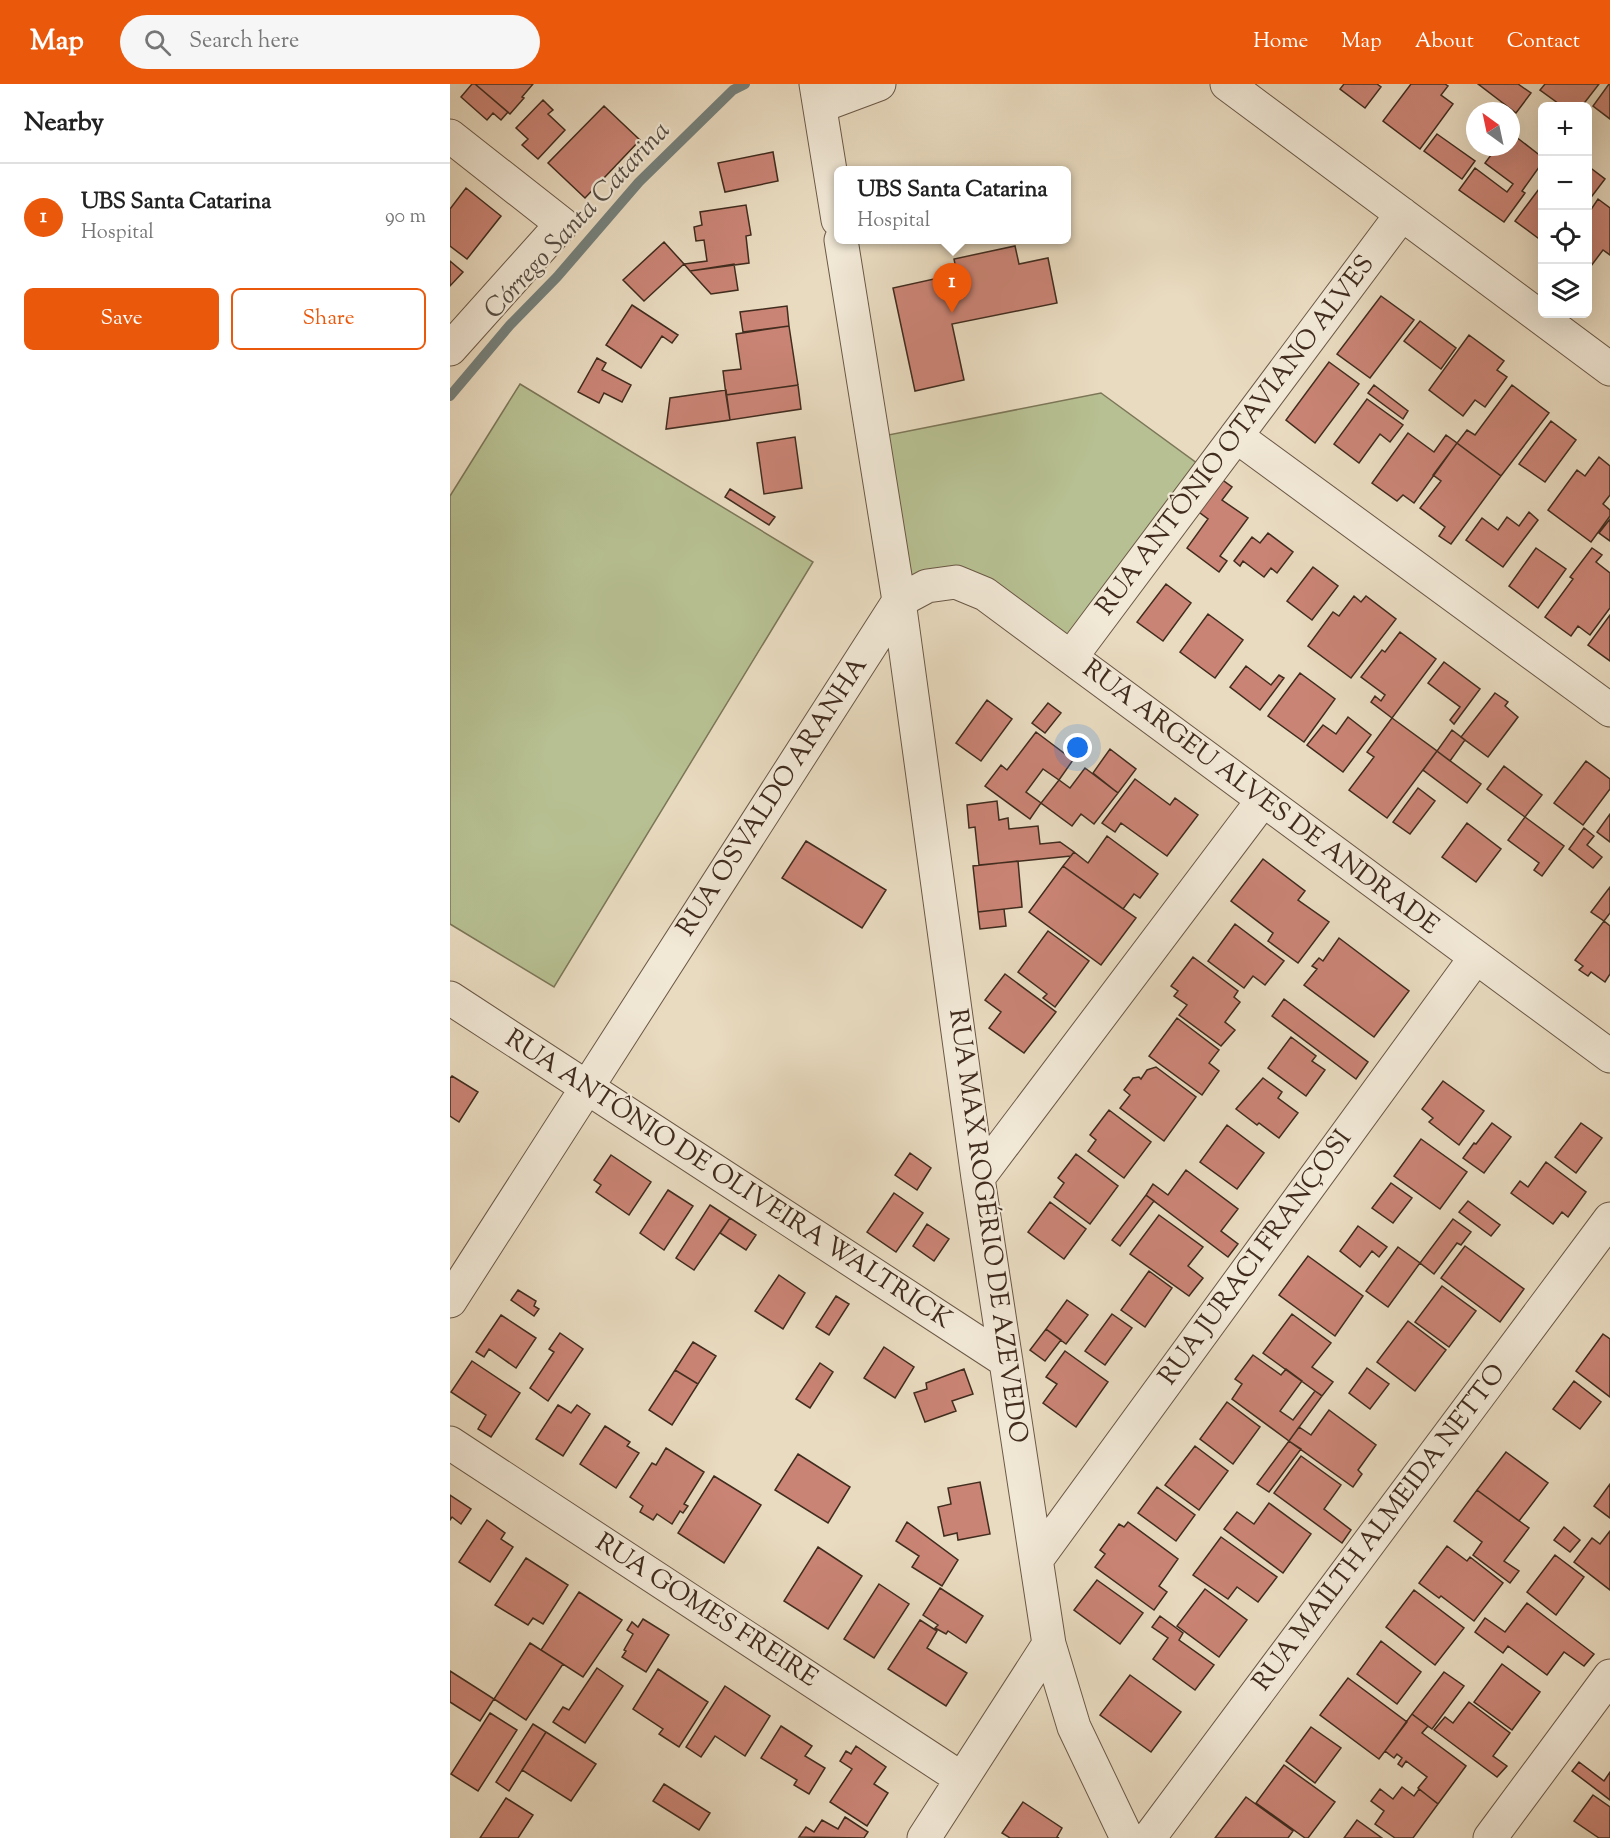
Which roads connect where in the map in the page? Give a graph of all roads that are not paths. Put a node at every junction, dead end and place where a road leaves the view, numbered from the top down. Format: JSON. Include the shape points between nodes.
{"nodes":[{"id":1,"x":879,"y":84,"type":"edge"},
{"id":2,"x":1227,"y":84,"type":"edge"},
{"id":3,"x":818,"y":95,"type":"edge"},
{"id":4,"x":450,"y":136,"type":"edge"},
{"id":5,"x":834,"y":195,"type":"edge"},
{"id":6,"x":1402,"y":214,"type":"junction"},
{"id":7,"x":842,"y":244,"type":"edge"},
{"id":8,"x":450,"y":349,"type":"edge"},
{"id":9,"x":1610,"y":369,"type":"edge"},
{"id":10,"x":1236,"y":436,"type":"junction"},
{"id":11,"x":899,"y":601,"type":"junction"},
{"id":12,"x":1071,"y":657,"type":"junction"},
{"id":13,"x":1610,"y":710,"type":"edge"},
{"id":14,"x":1263,"y":800,"type":"junction"},
{"id":15,"x":1476,"y":957,"type":"junction"},
{"id":16,"x":450,"y":998,"type":"edge"},
{"id":17,"x":1610,"y":1056,"type":"edge"},
{"id":18,"x":587,"y":1088,"type":"junction"},
{"id":19,"x":978,"y":1178,"type":"junction"},
{"id":20,"x":1610,"y":1219,"type":"edge"},
{"id":21,"x":450,"y":1301,"type":"edge"},
{"id":22,"x":1006,"y":1361,"type":"junction"},
{"id":23,"x":450,"y":1443,"type":"edge"},
{"id":24,"x":1037,"y":1559,"type":"junction"},
{"id":25,"x":1049,"y":1644,"type":"junction"},
{"id":26,"x":1610,"y":1676,"type":"edge"},
{"id":27,"x":962,"y":1779,"type":"junction"},
{"id":28,"x":924,"y":1838,"type":"edge"},
{"id":29,"x":1126,"y":1838,"type":"edge"},
{"id":30,"x":1149,"y":1838,"type":"edge"},
{"id":31,"x":1490,"y":1838,"type":"edge"}],
"edges":[{"from":1,"to":3,"type":"street"},
{"from":2,"to":6,"type":"street"},
{"from":3,"to":5,"type":"street"},
{"from":4,"to":8,"type":"street","via":[[562,224]]},
{"from":6,"to":9,"type":"street"},
{"from":6,"to":10,"type":"street","name":"RUA ANTÔNIO OTAVIANO ALVES"},
{"from":7,"to":11,"type":"street"},
{"from":10,"to":12,"type":"street","name":"RUA ANTÔNIO OTAVIANO ALVES"},
{"from":10,"to":13,"type":"street"},
{"from":11,"to":12,"type":"street","name":"RUA ARGEU ALVES DE ANDRADE","via":[[927,586],[956,582],[985,594]]},
{"from":11,"to":18,"type":"street","name":"RUA OSVALDO ARANHA"},
{"from":11,"to":19,"type":"street","name":"RUA MAX ROGÉRIO DE AZEVEDO"},
{"from":12,"to":14,"type":"street","name":"RUA ARGEU ALVES DE ANDRADE"},
{"from":14,"to":15,"type":"street","name":"RUA ARGEU ALVES DE ANDRADE"},
{"from":14,"to":19,"type":"street"},
{"from":15,"to":17,"type":"street","name":"RUA ARGEU ALVES DE ANDRADE"},
{"from":15,"to":24,"type":"street","name":"RUA JURACI FRANÇOSI"},
{"from":16,"to":18,"type":"street","name":"RUA ANTÔNIO DE OLIVEIRA WALTRICK"},
{"from":18,"to":21,"type":"street","name":"RUA OSVALDO ARANHA"},
{"from":18,"to":22,"type":"street","name":"RUA ANTÔNIO DE OLIVEIRA WALTRICK"},
{"from":19,"to":22,"type":"street","name":"RUA MAX ROGÉRIO DE AZEVEDO"},
{"from":20,"to":30,"type":"street","name":"RUA MAILTH ALMEIDA NETTO"},
{"from":22,"to":24,"type":"street","name":"RUA MAX ROGÉRIO DE AZEVEDO"},
{"from":23,"to":27,"type":"street","name":"RUA GOMES FREIRE"},
{"from":24,"to":25,"type":"street","name":"RUA MAX ROGÉRIO DE AZEVEDO"},
{"from":25,"to":27,"type":"street"},
{"from":25,"to":29,"type":"street","name":"RUA MAX ROGÉRIO DE AZEVEDO","via":[[1074,1727]]},
{"from":26,"to":31,"type":"street"},
{"from":27,"to":28,"type":"street"}]}
